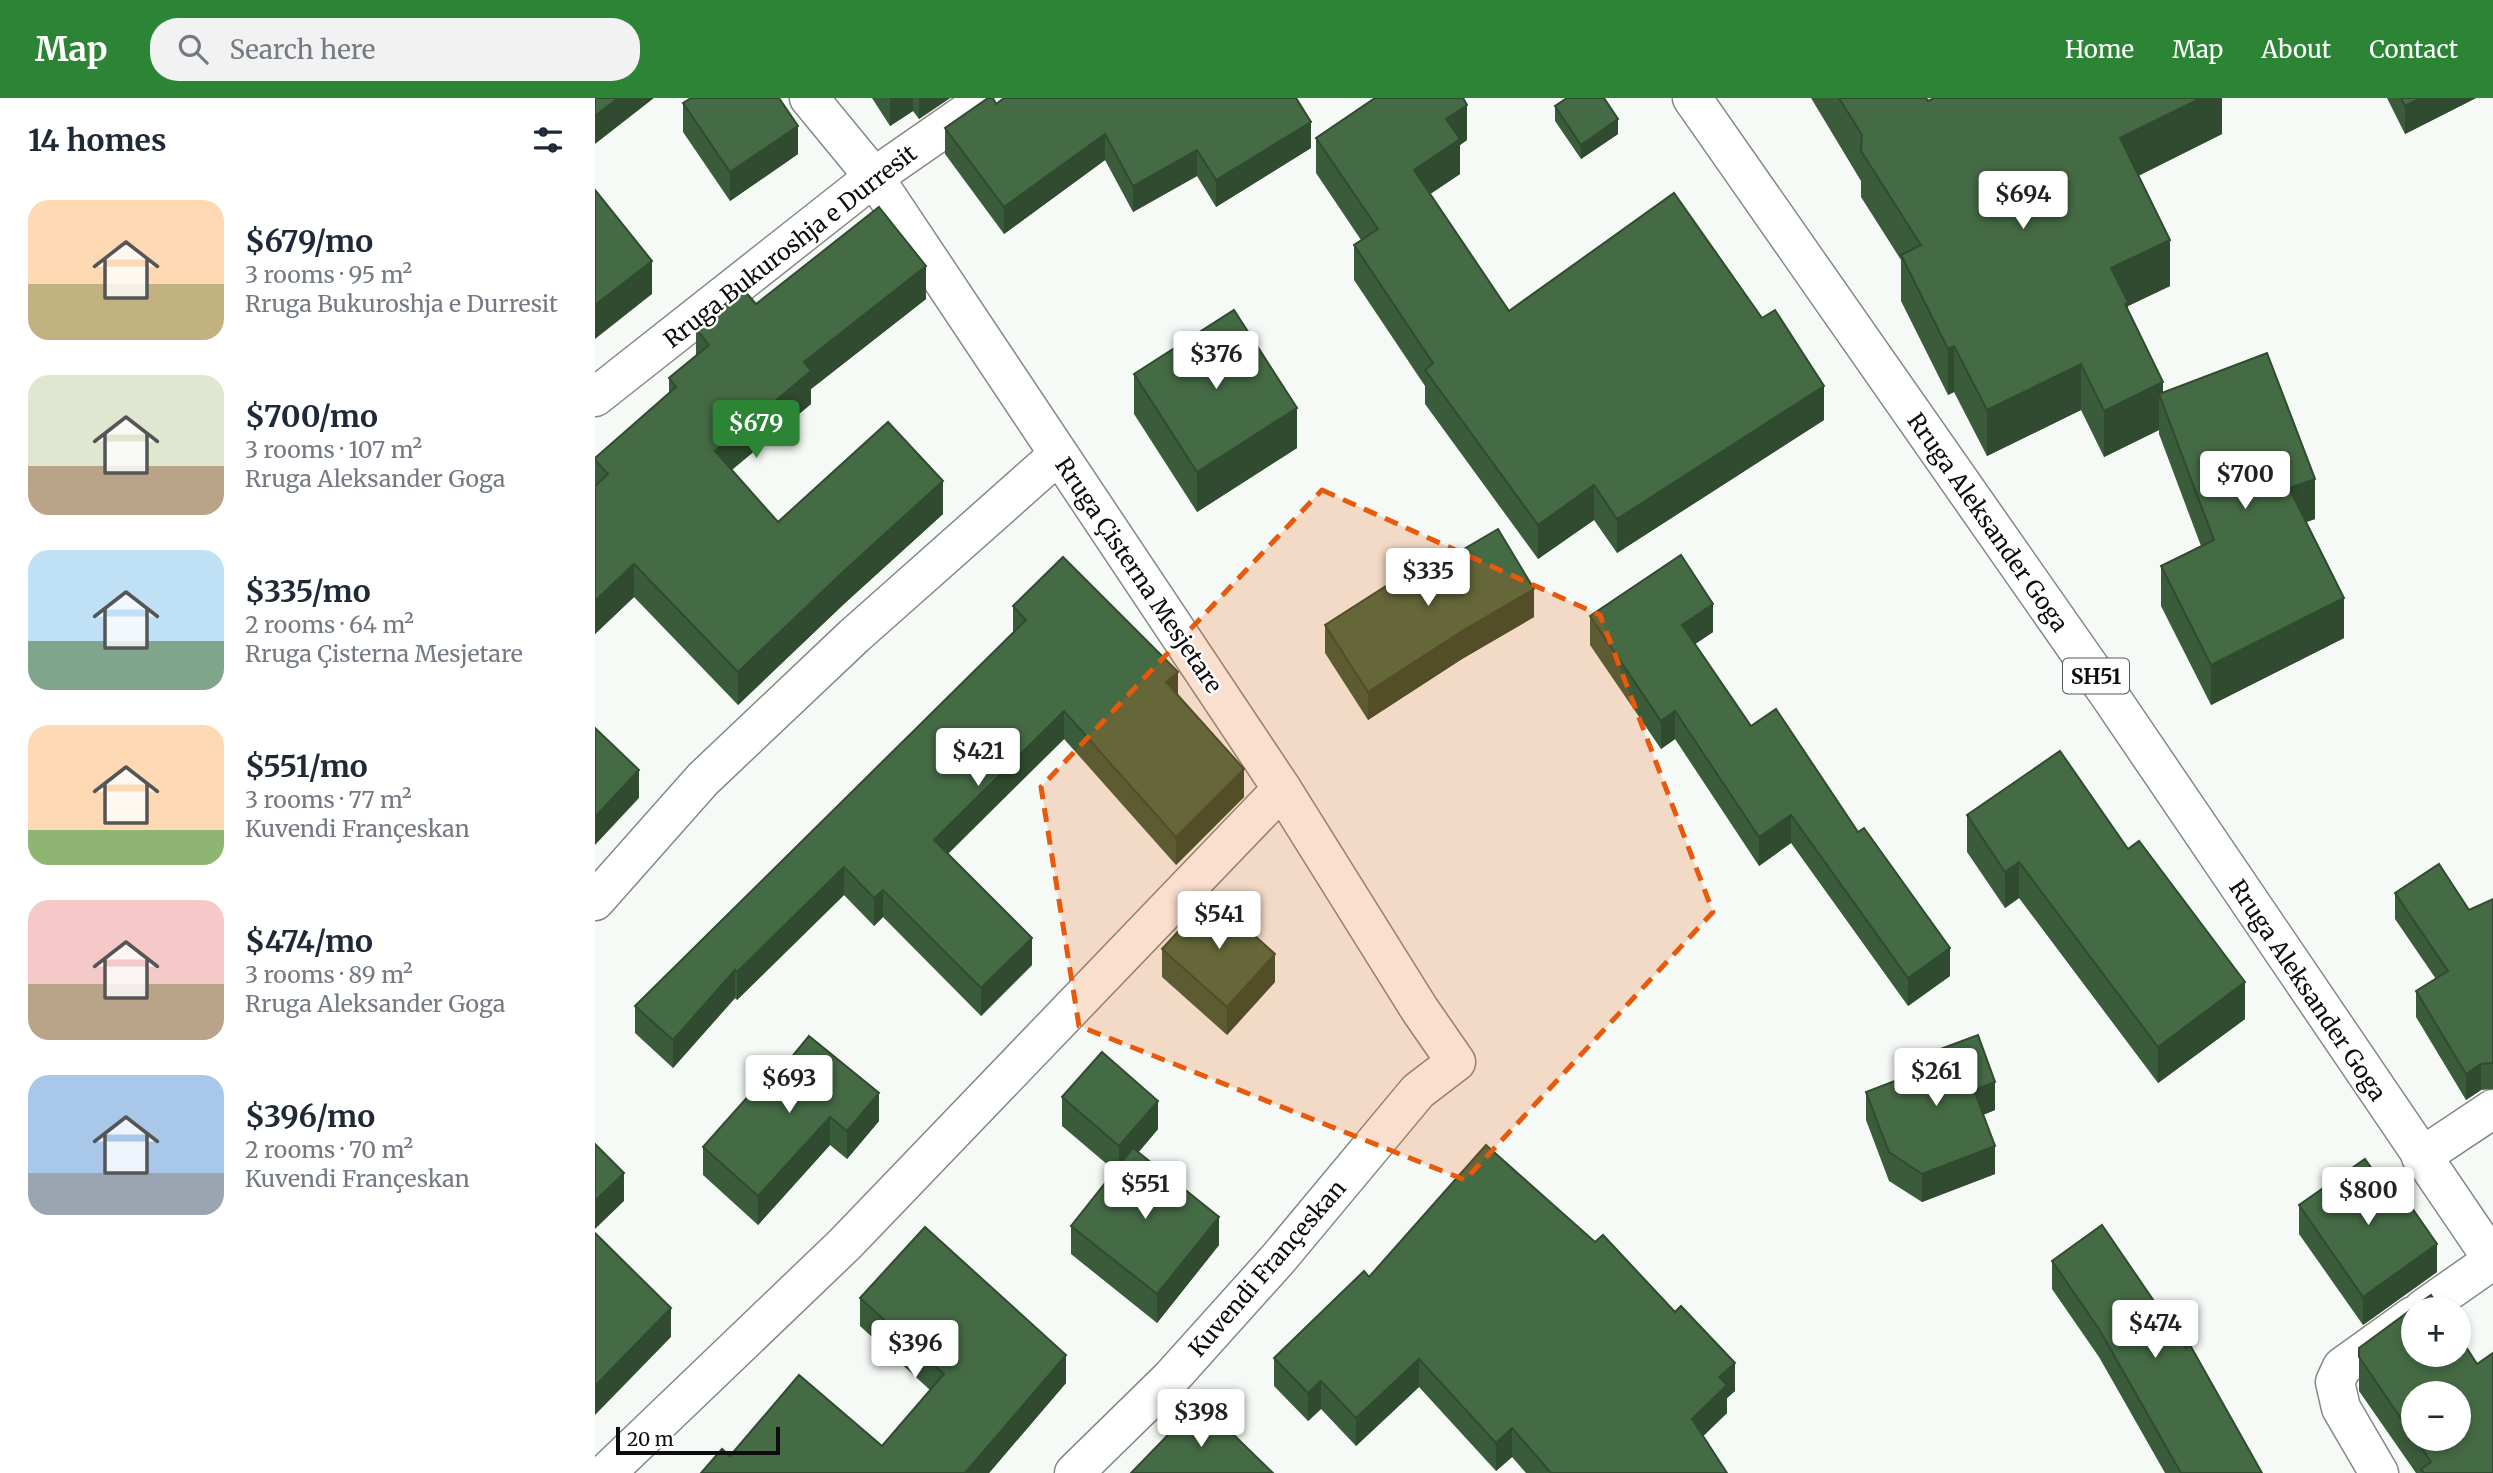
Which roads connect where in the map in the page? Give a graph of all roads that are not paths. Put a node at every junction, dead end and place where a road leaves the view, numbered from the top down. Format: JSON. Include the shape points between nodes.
{"nodes":[{"id":1,"x":809,"y":98,"type":"edge"},
{"id":2,"x":988,"y":98,"type":"edge"},
{"id":3,"x":1692,"y":98,"type":"edge"},
{"id":4,"x":874,"y":177,"type":"junction"},
{"id":5,"x":595,"y":397,"type":"edge"},
{"id":6,"x":1058,"y":455,"type":"junction"},
{"id":7,"x":1282,"y":789,"type":"junction"},
{"id":8,"x":595,"y":901,"type":"edge"},
{"id":9,"x":1456,"y":1062,"type":"joint"},
{"id":10,"x":2493,"y":1109,"type":"edge"},
{"id":11,"x":2421,"y":1157,"type":"junction"},
{"id":12,"x":2493,"y":1260,"type":"edge"},
{"id":13,"x":2440,"y":1297,"type":"edge"},
{"id":14,"x":2401,"y":1325,"type":"edge"},
{"id":15,"x":606,"y":1473,"type":"edge"},
{"id":16,"x":1075,"y":1473,"type":"edge"},
{"id":17,"x":2379,"y":1473,"type":"edge"}],
"edges":[{"from":1,"to":4,"type":"street","name":"Rruga Çisterna Mesjetare"},
{"from":2,"to":4,"type":"street","name":"Rruga Bukuroshja e Durresit"},
{"from":3,"to":11,"type":"street","name":"Rruga Aleksander Goga","number":"SH51","via":[[2110,696]]},
{"from":4,"to":5,"type":"street","name":"Rruga Bukuroshja e Durresit"},
{"from":4,"to":6,"type":"street","name":"Rruga Çisterna Mesjetare"},
{"from":6,"to":7,"type":"street","name":"Rruga Çisterna Mesjetare"},
{"from":6,"to":8,"type":"street","via":[[854,636],[703,779]]},
{"from":7,"to":9,"type":"street","name":"Rruga Çisterna Mesjetare"},
{"from":7,"to":15,"type":"street","via":[[845,1244]]},
{"from":9,"to":16,"type":"street","name":"Kuvendi Françeskan","via":[[1418,1091],[1278,1259],[1171,1378]]},
{"from":10,"to":11,"type":"street"},
{"from":11,"to":12,"type":"street","name":"Rruga Aleksander Goga","number":"SH51"},
{"from":12,"to":13,"type":"street"},
{"from":14,"to":17,"type":"street","via":[[2342,1367],[2335,1382],[2340,1408]]}]}
